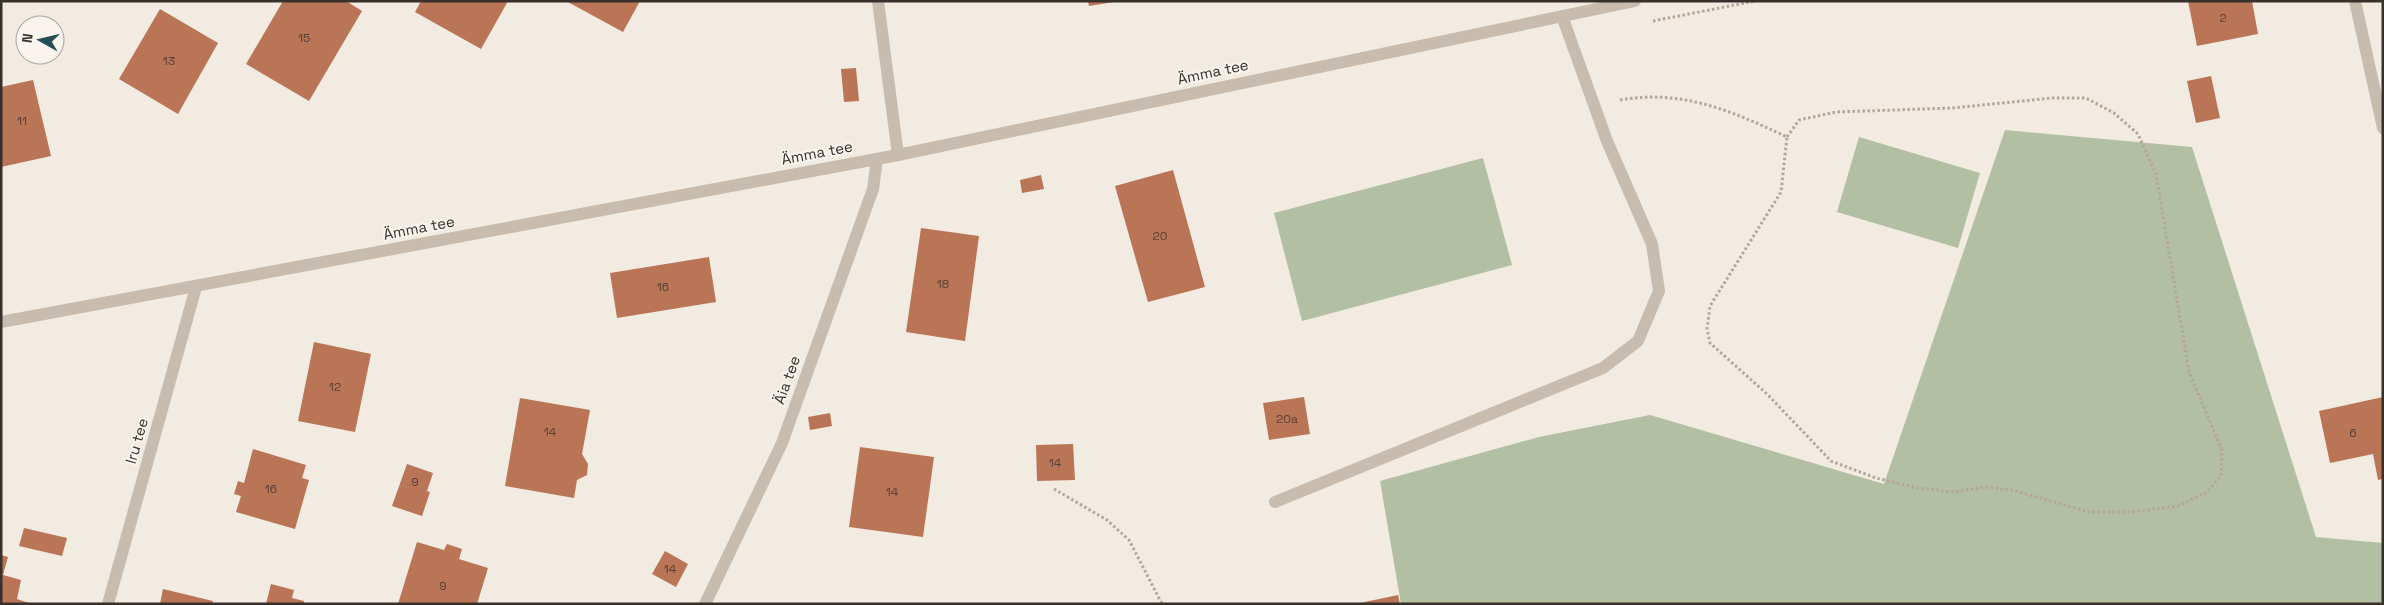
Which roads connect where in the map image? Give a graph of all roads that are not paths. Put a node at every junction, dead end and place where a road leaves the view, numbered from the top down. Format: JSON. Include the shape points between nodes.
{"nodes":[{"id":1,"x":878,"y":1,"type":"edge"},
{"id":2,"x":1635,"y":1,"type":"edge"},
{"id":3,"x":2355,"y":1,"type":"edge"},
{"id":4,"x":1562,"y":16,"type":"junction"},
{"id":5,"x":2383,"y":128,"type":"edge"},
{"id":6,"x":898,"y":154,"type":"junction"},
{"id":7,"x":876,"y":158,"type":"junction"},
{"id":8,"x":196,"y":287,"type":"junction"},
{"id":9,"x":1,"y":322,"type":"edge"},
{"id":10,"x":1275,"y":502,"type":"dead end"},
{"id":11,"x":108,"y":604,"type":"edge"},
{"id":12,"x":705,"y":604,"type":"edge"}],
"edges":[{"from":1,"to":6,"type":"street"},
{"from":2,"to":4,"type":"street","name":"Ämma tee"},
{"from":3,"to":5,"type":"street"},
{"from":4,"to":6,"type":"street","name":"Ämma tee"},
{"from":4,"to":10,"type":"street","via":[[1607,141],[1652,244],[1659,291],[1638,341],[1603,368]]},
{"from":6,"to":7,"type":"street","name":"Ämma tee"},
{"from":7,"to":8,"type":"street","name":"Ämma tee"},
{"from":7,"to":12,"type":"street","name":"Äia tee","via":[[873,189],[782,443]]},
{"from":8,"to":9,"type":"street","name":"Ämma tee"},
{"from":8,"to":11,"type":"street","name":"Iru tee"}]}
